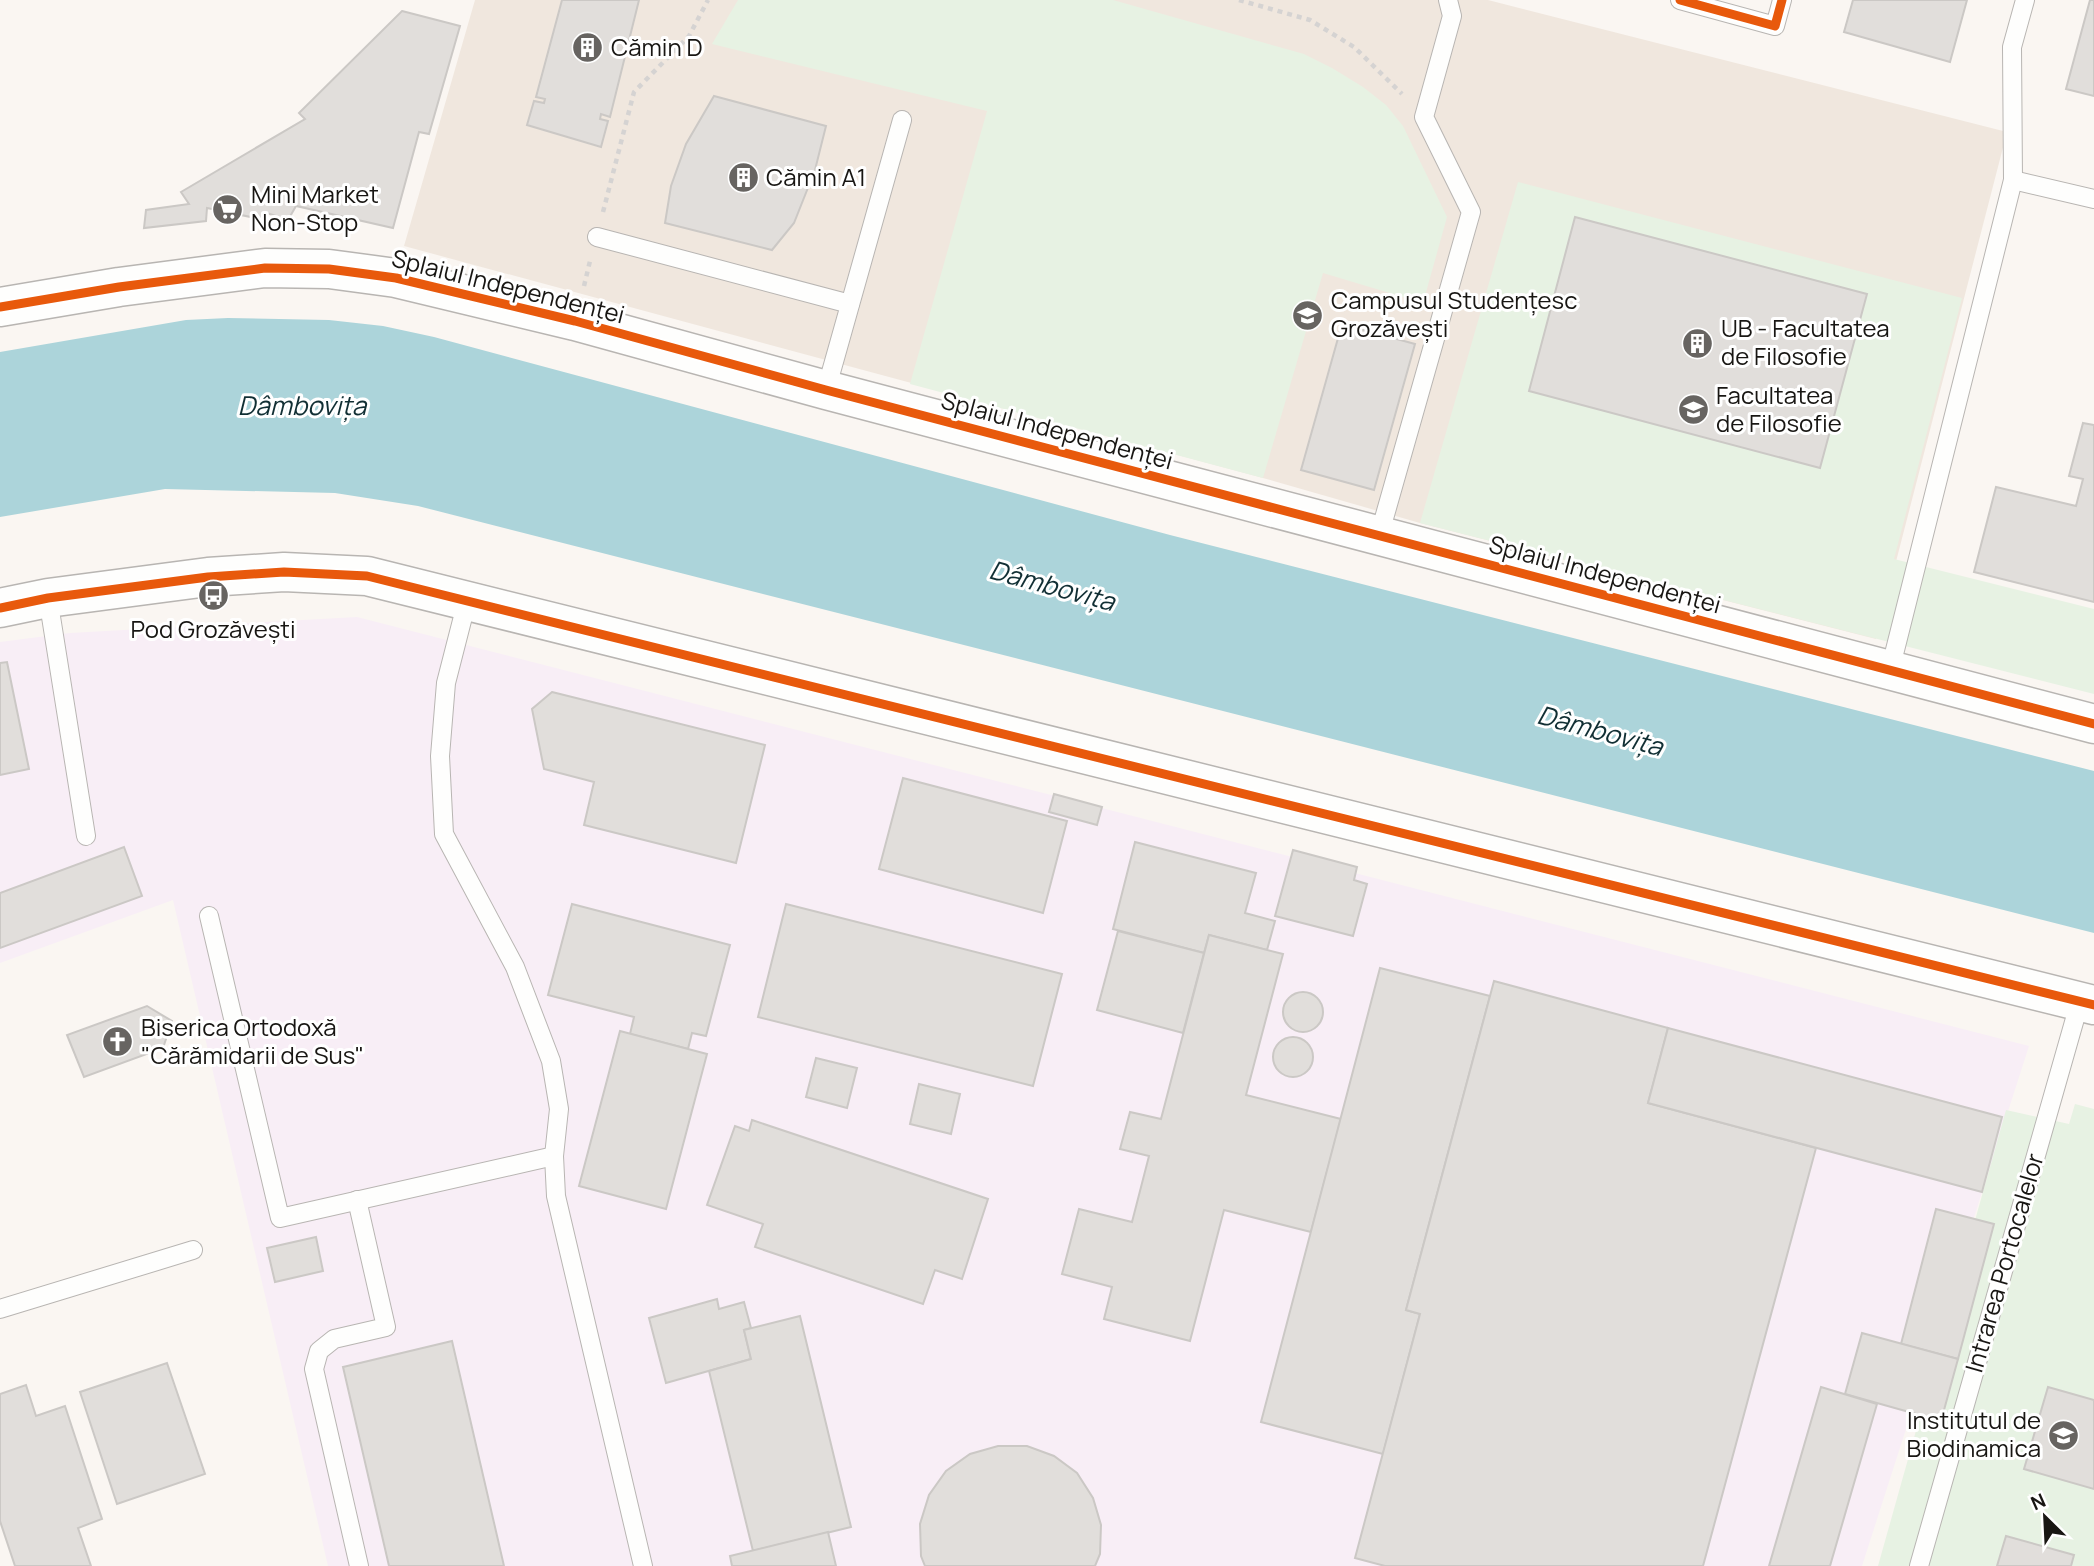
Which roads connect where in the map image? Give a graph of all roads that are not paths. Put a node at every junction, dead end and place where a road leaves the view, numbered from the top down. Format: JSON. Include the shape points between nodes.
{"nodes":[{"id":1,"x":1448,"y":0,"type":"edge"},
{"id":2,"x":1680,"y":0,"type":"edge"},
{"id":3,"x":1782,"y":0,"type":"edge"},
{"id":4,"x":2025,"y":0,"type":"edge"},
{"id":5,"x":902,"y":120,"type":"dead end"},
{"id":6,"x":2013,"y":180,"type":"junction"},
{"id":7,"x":2094,"y":200,"type":"edge"},
{"id":8,"x":597,"y":237,"type":"road end"},
{"id":9,"x":850,"y":304,"type":"junction"},
{"id":10,"x":0,"y":307,"type":"edge"},
{"id":11,"x":826,"y":390,"type":"junction"},
{"id":12,"x":1379,"y":536,"type":"junction"},
{"id":13,"x":48,"y":597,"type":"junction"},
{"id":14,"x":467,"y":601,"type":"junction"},
{"id":15,"x":0,"y":608,"type":"edge"},
{"id":16,"x":1890,"y":670,"type":"junction"},
{"id":17,"x":2094,"y":724,"type":"edge"},
{"id":18,"x":86,"y":836,"type":"dead end"},
{"id":19,"x":209,"y":916,"type":"dead end"},
{"id":20,"x":2087,"y":1003,"type":"edge"},
{"id":21,"x":554,"y":1156,"type":"junction"},
{"id":22,"x":357,"y":1200,"type":"junction"},
{"id":23,"x":193,"y":1250,"type":"dead end"},
{"id":24,"x":0,"y":1309,"type":"edge"},
{"id":25,"x":359,"y":1566,"type":"edge"},
{"id":26,"x":643,"y":1566,"type":"edge"},
{"id":27,"x":1919,"y":1566,"type":"edge"}],
"edges":[{"from":1,"to":12,"type":"lane","via":[[1452,16],[1424,117],[1471,212]]},
{"from":2,"to":3,"type":"lane","via":[[1775,26]]},
{"from":4,"to":6,"type":"lane","via":[[2012,47]]},
{"from":5,"to":9,"type":"lane"},
{"from":6,"to":7,"type":"lane"},
{"from":6,"to":16,"type":"lane"},
{"from":8,"to":9,"type":"lane"},
{"from":9,"to":11,"type":"lane"},
{"from":10,"to":11,"type":"main road","name":"Splaiul Independenței","via":[[265,268],[328,269],[396,278],[575,321]]},
{"from":11,"to":12,"type":"main road","name":"Splaiul Independenței"},
{"from":12,"to":16,"type":"main road","name":"Splaiul Independenței"},
{"from":13,"to":14,"type":"main road","via":[[284,572],[367,576]]},
{"from":13,"to":15,"type":"main road"},
{"from":13,"to":18,"type":"lane"},
{"from":14,"to":20,"type":"main road"},
{"from":14,"to":21,"type":"lane","via":[[446,683],[440,756],[444,834],[515,967],[551,1061],[559,1109]]},
{"from":16,"to":17,"type":"main road","name":"Splaiul Independenței"},
{"from":19,"to":22,"type":"lane","via":[[280,1218]]},
{"from":20,"to":27,"type":"lane","name":"Intrarea Portocalelor"},
{"from":21,"to":22,"type":"lane"},
{"from":21,"to":26,"type":"lane","via":[[556,1196]]},
{"from":22,"to":25,"type":"lane","via":[[387,1327],[334,1339],[319,1351],[314,1369]]},
{"from":23,"to":24,"type":"lane"}]}
